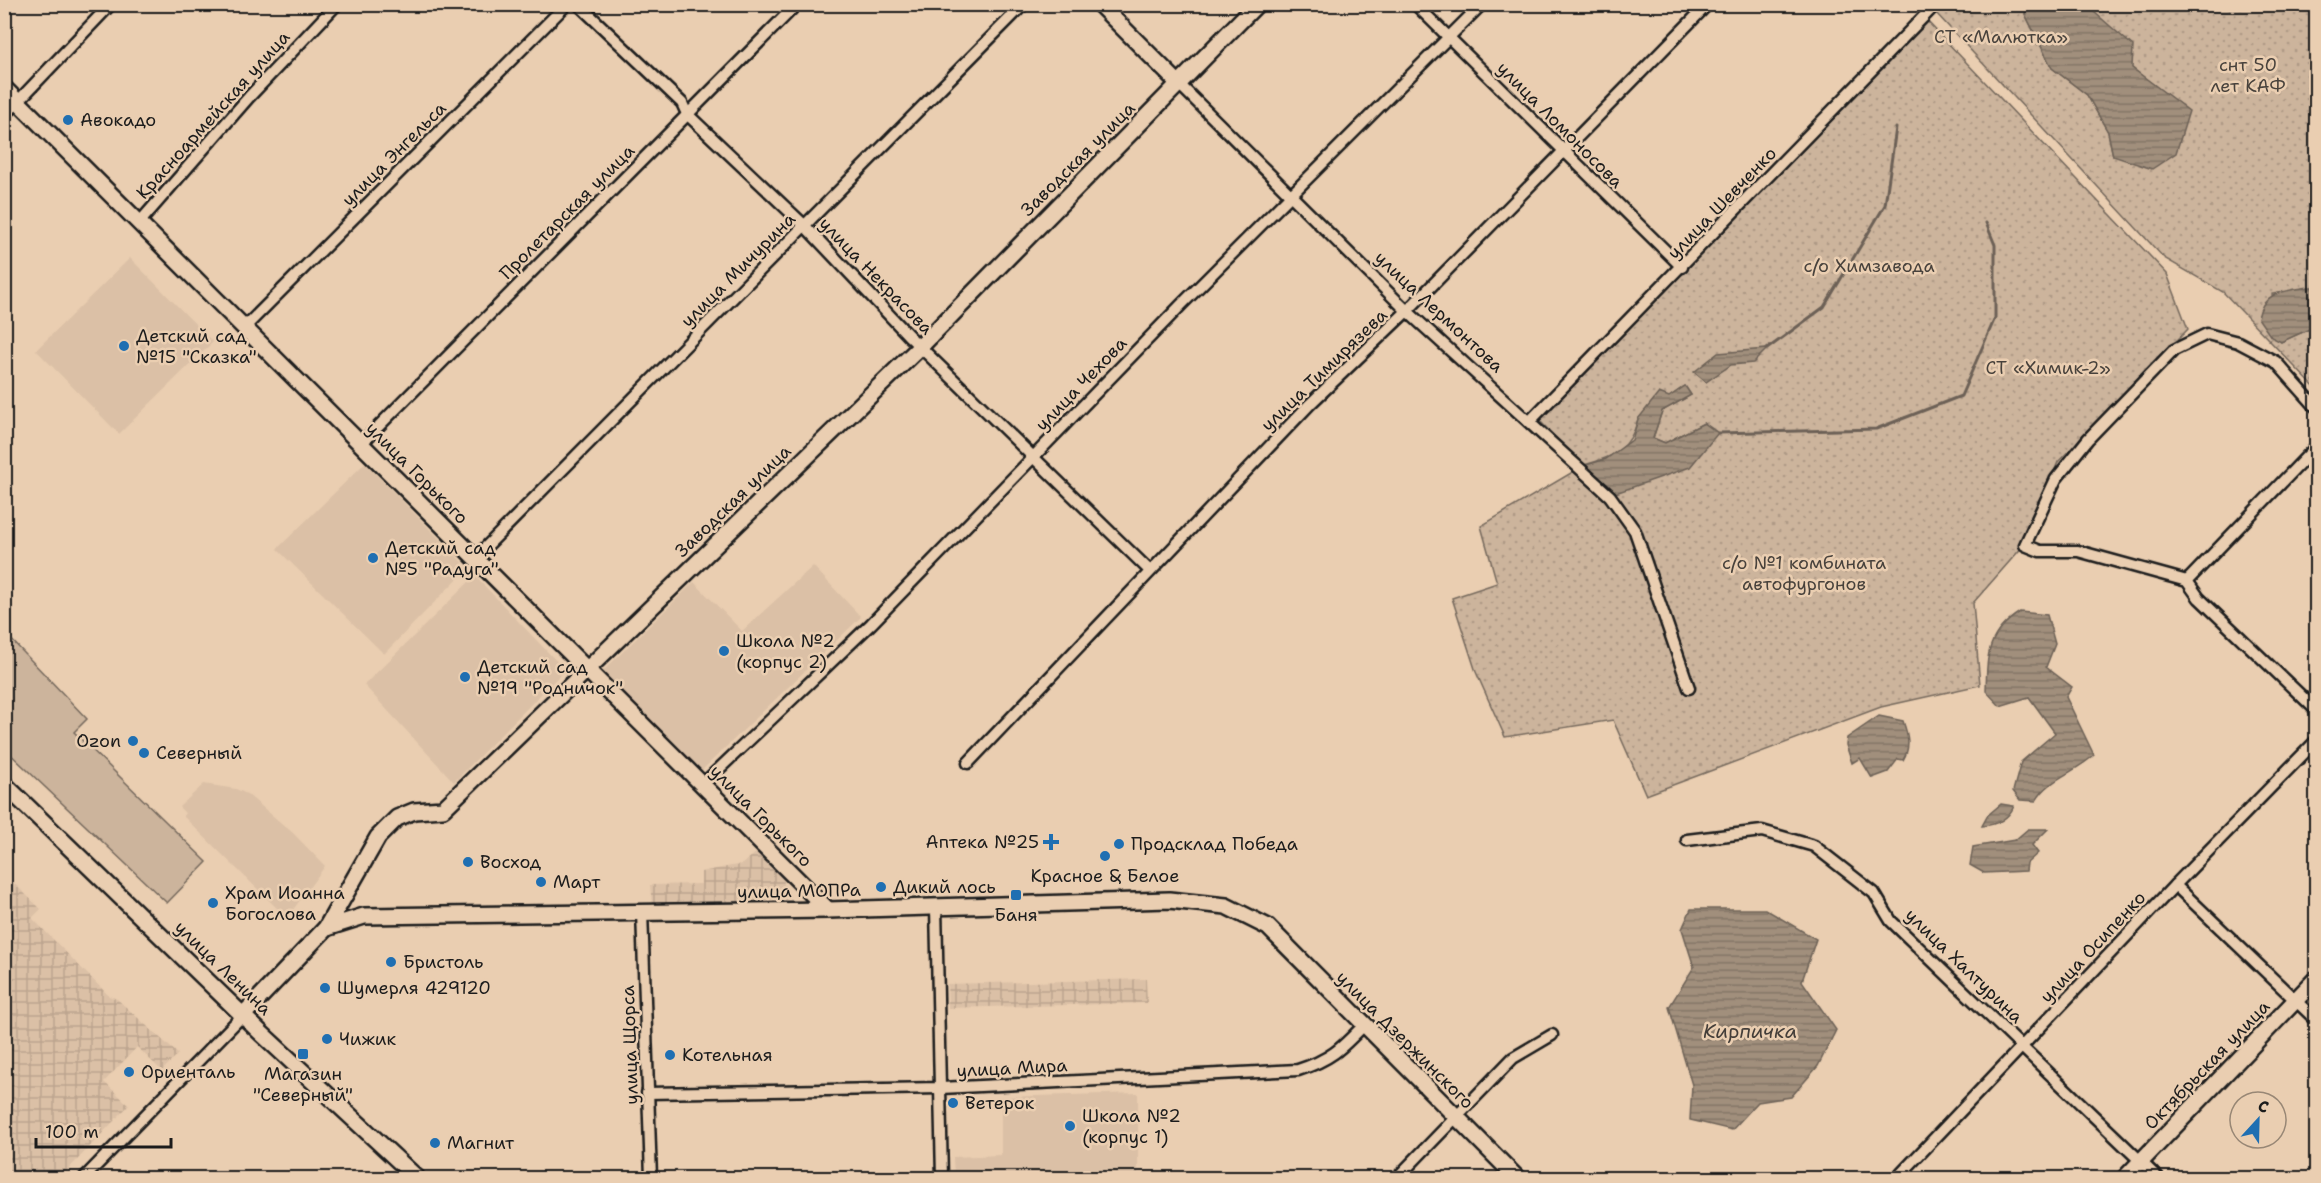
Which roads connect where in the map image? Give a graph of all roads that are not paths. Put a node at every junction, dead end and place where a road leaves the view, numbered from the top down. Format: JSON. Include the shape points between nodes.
{"nodes":[{"id":1,"x":111,"y":4,"type":"edge"},
{"id":2,"x":337,"y":4,"type":"edge"},
{"id":3,"x":567,"y":4,"type":"edge"},
{"id":4,"x":578,"y":4,"type":"edge"},
{"id":5,"x":797,"y":4,"type":"edge"},
{"id":6,"x":1023,"y":4,"type":"edge"},
{"id":7,"x":1099,"y":4,"type":"edge"},
{"id":8,"x":1257,"y":4,"type":"edge"},
{"id":9,"x":1415,"y":4,"type":"edge"},
{"id":10,"x":1482,"y":4,"type":"edge"},
{"id":11,"x":1708,"y":4,"type":"edge"},
{"id":12,"x":1936,"y":4,"type":"edge"},
{"id":13,"x":1449,"y":38,"type":"junction"},
{"id":14,"x":1179,"y":84,"type":"junction"},
{"id":15,"x":4,"y":88,"type":"edge"},
{"id":16,"x":18,"y":102,"type":"junction"},
{"id":17,"x":687,"y":114,"type":"junction"},
{"id":18,"x":4,"y":116,"type":"edge"},
{"id":19,"x":1562,"y":151,"type":"junction"},
{"id":20,"x":1291,"y":197,"type":"junction"},
{"id":21,"x":139,"y":222,"type":"junction"},
{"id":22,"x":805,"y":226,"type":"junction"},
{"id":23,"x":1682,"y":267,"type":"junction"},
{"id":24,"x":1407,"y":311,"type":"junction"},
{"id":25,"x":244,"y":328,"type":"junction"},
{"id":26,"x":920,"y":347,"type":"junction"},
{"id":27,"x":2316,"y":407,"type":"edge"},
{"id":28,"x":1529,"y":422,"type":"junction"},
{"id":29,"x":361,"y":444,"type":"junction"},
{"id":30,"x":2316,"y":447,"type":"edge"},
{"id":31,"x":1033,"y":457,"type":"junction"},
{"id":32,"x":475,"y":558,"type":"junction"},
{"id":33,"x":1150,"y":571,"type":"junction"},
{"id":34,"x":2187,"y":581,"type":"junction"},
{"id":35,"x":588,"y":671,"type":"junction"},
{"id":36,"x":1689,"y":688,"type":"dead end"},
{"id":37,"x":2316,"y":710,"type":"edge"},
{"id":38,"x":2316,"y":741,"type":"edge"},
{"id":39,"x":968,"y":763,"type":"dead end"},
{"id":40,"x":4,"y":783,"type":"edge"},
{"id":41,"x":702,"y":784,"type":"junction"},
{"id":42,"x":1687,"y":840,"type":"dead end"},
{"id":43,"x":2175,"y":885,"type":"junction"},
{"id":44,"x":936,"y":907,"type":"junction"},
{"id":45,"x":828,"y":910,"type":"junction"},
{"id":46,"x":642,"y":911,"type":"junction"},
{"id":47,"x":1268,"y":927,"type":"joint"},
{"id":48,"x":326,"y":928,"type":"junction"},
{"id":49,"x":2316,"y":980,"type":"edge"},
{"id":50,"x":2296,"y":1001,"type":"junction"},
{"id":51,"x":243,"y":1015,"type":"junction"},
{"id":52,"x":2316,"y":1020,"type":"edge"},
{"id":53,"x":1363,"y":1026,"type":"junction"},
{"id":54,"x":1552,"y":1035,"type":"dead end"},
{"id":55,"x":2023,"y":1046,"type":"junction"},
{"id":56,"x":941,"y":1088,"type":"junction"},
{"id":57,"x":647,"y":1093,"type":"junction"},
{"id":58,"x":1454,"y":1118,"type":"junction"},
{"id":59,"x":2141,"y":1163,"type":"junction"},
{"id":60,"x":84,"y":1179,"type":"edge"},
{"id":61,"x":417,"y":1179,"type":"edge"},
{"id":62,"x":651,"y":1179,"type":"edge"},
{"id":63,"x":942,"y":1179,"type":"edge"},
{"id":64,"x":1397,"y":1179,"type":"edge"},
{"id":65,"x":1516,"y":1179,"type":"edge"},
{"id":66,"x":1897,"y":1179,"type":"edge"},
{"id":67,"x":2125,"y":1179,"type":"edge"},
{"id":68,"x":2158,"y":1179,"type":"edge"}],
"edges":[{"from":1,"to":16,"type":"street"},
{"from":2,"to":21,"type":"street","name":"Красноармейская улица"},
{"from":3,"to":25,"type":"street","name":"улица Энгельса"},
{"from":4,"to":17,"type":"street","name":"улица Некрасова","via":[[682,103]]},
{"from":5,"to":17,"type":"street","name":"Пролетарская улица"},
{"from":6,"to":22,"type":"street","name":"улица Мичурина"},
{"from":7,"to":14,"type":"street","name":"улица Лермонтова"},
{"from":8,"to":14,"type":"street","name":"Заводская улица"},
{"from":9,"to":13,"type":"street","name":"улица Ломоносова"},
{"from":10,"to":13,"type":"street","name":"улица Чехова"},
{"from":11,"to":19,"type":"street","name":"улица Тимирязева"},
{"from":12,"to":23,"type":"street","name":"улица Шевченко"},
{"from":13,"to":19,"type":"street","name":"улица Ломоносова"},
{"from":13,"to":20,"type":"street","name":"улица Чехова"},
{"from":14,"to":20,"type":"street","name":"улица Лермонтова"},
{"from":14,"to":26,"type":"street","name":"Заводская улица"},
{"from":15,"to":16,"type":"street","name":"улица Горького"},
{"from":16,"to":18,"type":"street"},
{"from":16,"to":21,"type":"street","name":"улица Горького"},
{"from":17,"to":22,"type":"street","name":"улица Некрасова"},
{"from":17,"to":29,"type":"street","name":"Пролетарская улица"},
{"from":19,"to":23,"type":"street","name":"улица Ломоносова"},
{"from":19,"to":24,"type":"street","name":"улица Тимирязева"},
{"from":20,"to":24,"type":"street","name":"улица Лермонтова"},
{"from":20,"to":31,"type":"street","name":"улица Чехова"},
{"from":21,"to":25,"type":"street","name":"улица Горького"},
{"from":22,"to":26,"type":"street","name":"улица Некрасова"},
{"from":22,"to":32,"type":"street","name":"улица Мичурина"},
{"from":23,"to":28,"type":"street","name":"улица Шевченко"},
{"from":24,"to":28,"type":"street","name":"улица Лермонтова"},
{"from":24,"to":33,"type":"street","name":"улица Тимирязева","via":[[1310,404]]},
{"from":25,"to":29,"type":"street","name":"улица Горького"},
{"from":26,"to":31,"type":"street","name":"улица Некрасова"},
{"from":26,"to":35,"type":"street","name":"Заводская улица"},
{"from":27,"to":34,"type":"street","via":[[2276,362],[2238,342],[2207,334],[2174,350],[2088,439],[2056,479],[2025,545],[2040,551],[2078,551]]},
{"from":28,"to":36,"type":"street","name":"улица Лермонтова","via":[[1610,496],[1635,531]]},
{"from":29,"to":32,"type":"street","name":"улица Горького"},
{"from":30,"to":34,"type":"street"},
{"from":31,"to":33,"type":"street","name":"улица Некрасова"},
{"from":31,"to":41,"type":"street","name":"улица Чехова","via":[[871,624]]},
{"from":32,"to":35,"type":"street","name":"улица Горького"},
{"from":33,"to":39,"type":"street","name":"улица Тимирязева"},
{"from":34,"to":37,"type":"street","via":[[2199,598]]},
{"from":35,"to":41,"type":"street","name":"улица Горького"},
{"from":35,"to":48,"type":"street","name":"Заводская улица","via":[[443,808],[414,811],[397,818],[378,837]]},
{"from":38,"to":43,"type":"street","name":"улица Осипенко"},
{"from":40,"to":51,"type":"street","name":"улица Ленина"},
{"from":41,"to":45,"type":"street","name":"улица Горького"},
{"from":42,"to":55,"type":"street","name":"улица Халтурина","via":[[1762,831],[1814,846],[1874,893],[1891,921]]},
{"from":43,"to":50,"type":"street"},
{"from":43,"to":55,"type":"street","name":"улица Осипенко"},
{"from":44,"to":45,"type":"street","name":"улица МОПРа"},
{"from":44,"to":47,"type":"street","name":"улица МОПРа","via":[[1168,900],[1226,906]]},
{"from":44,"to":56,"type":"street"},
{"from":45,"to":46,"type":"street","name":"улица МОПРа"},
{"from":46,"to":48,"type":"street","name":"улица МОПРа","via":[[364,916]]},
{"from":46,"to":57,"type":"street","name":"улица Щорса"},
{"from":47,"to":53,"type":"street","name":"улица Дзержинского"},
{"from":48,"to":51,"type":"street","name":"Заводская улица"},
{"from":49,"to":50,"type":"street","name":"Октябрьская улица"},
{"from":50,"to":52,"type":"street"},
{"from":50,"to":59,"type":"street","name":"Октябрьская улица"},
{"from":51,"to":60,"type":"street"},
{"from":51,"to":61,"type":"street","name":"улица Ленина"},
{"from":53,"to":56,"type":"street","name":"улица Мира","via":[[1337,1053],[1299,1070]]},
{"from":53,"to":58,"type":"street","name":"улица Дзержинского"},
{"from":54,"to":58,"type":"street","via":[[1513,1058]]},
{"from":55,"to":59,"type":"street","name":"улица Халтурина"},
{"from":55,"to":66,"type":"street","name":"улица Осипенко"},
{"from":56,"to":57,"type":"street","name":"улица Мира"},
{"from":56,"to":63,"type":"street"},
{"from":57,"to":62,"type":"street","name":"улица Щорса"},
{"from":58,"to":64,"type":"street"},
{"from":58,"to":65,"type":"street","name":"улица Дзержинского"},
{"from":59,"to":67,"type":"street","name":"Октябрьская улица"},
{"from":59,"to":68,"type":"street","name":"улица Халтурина"}]}
